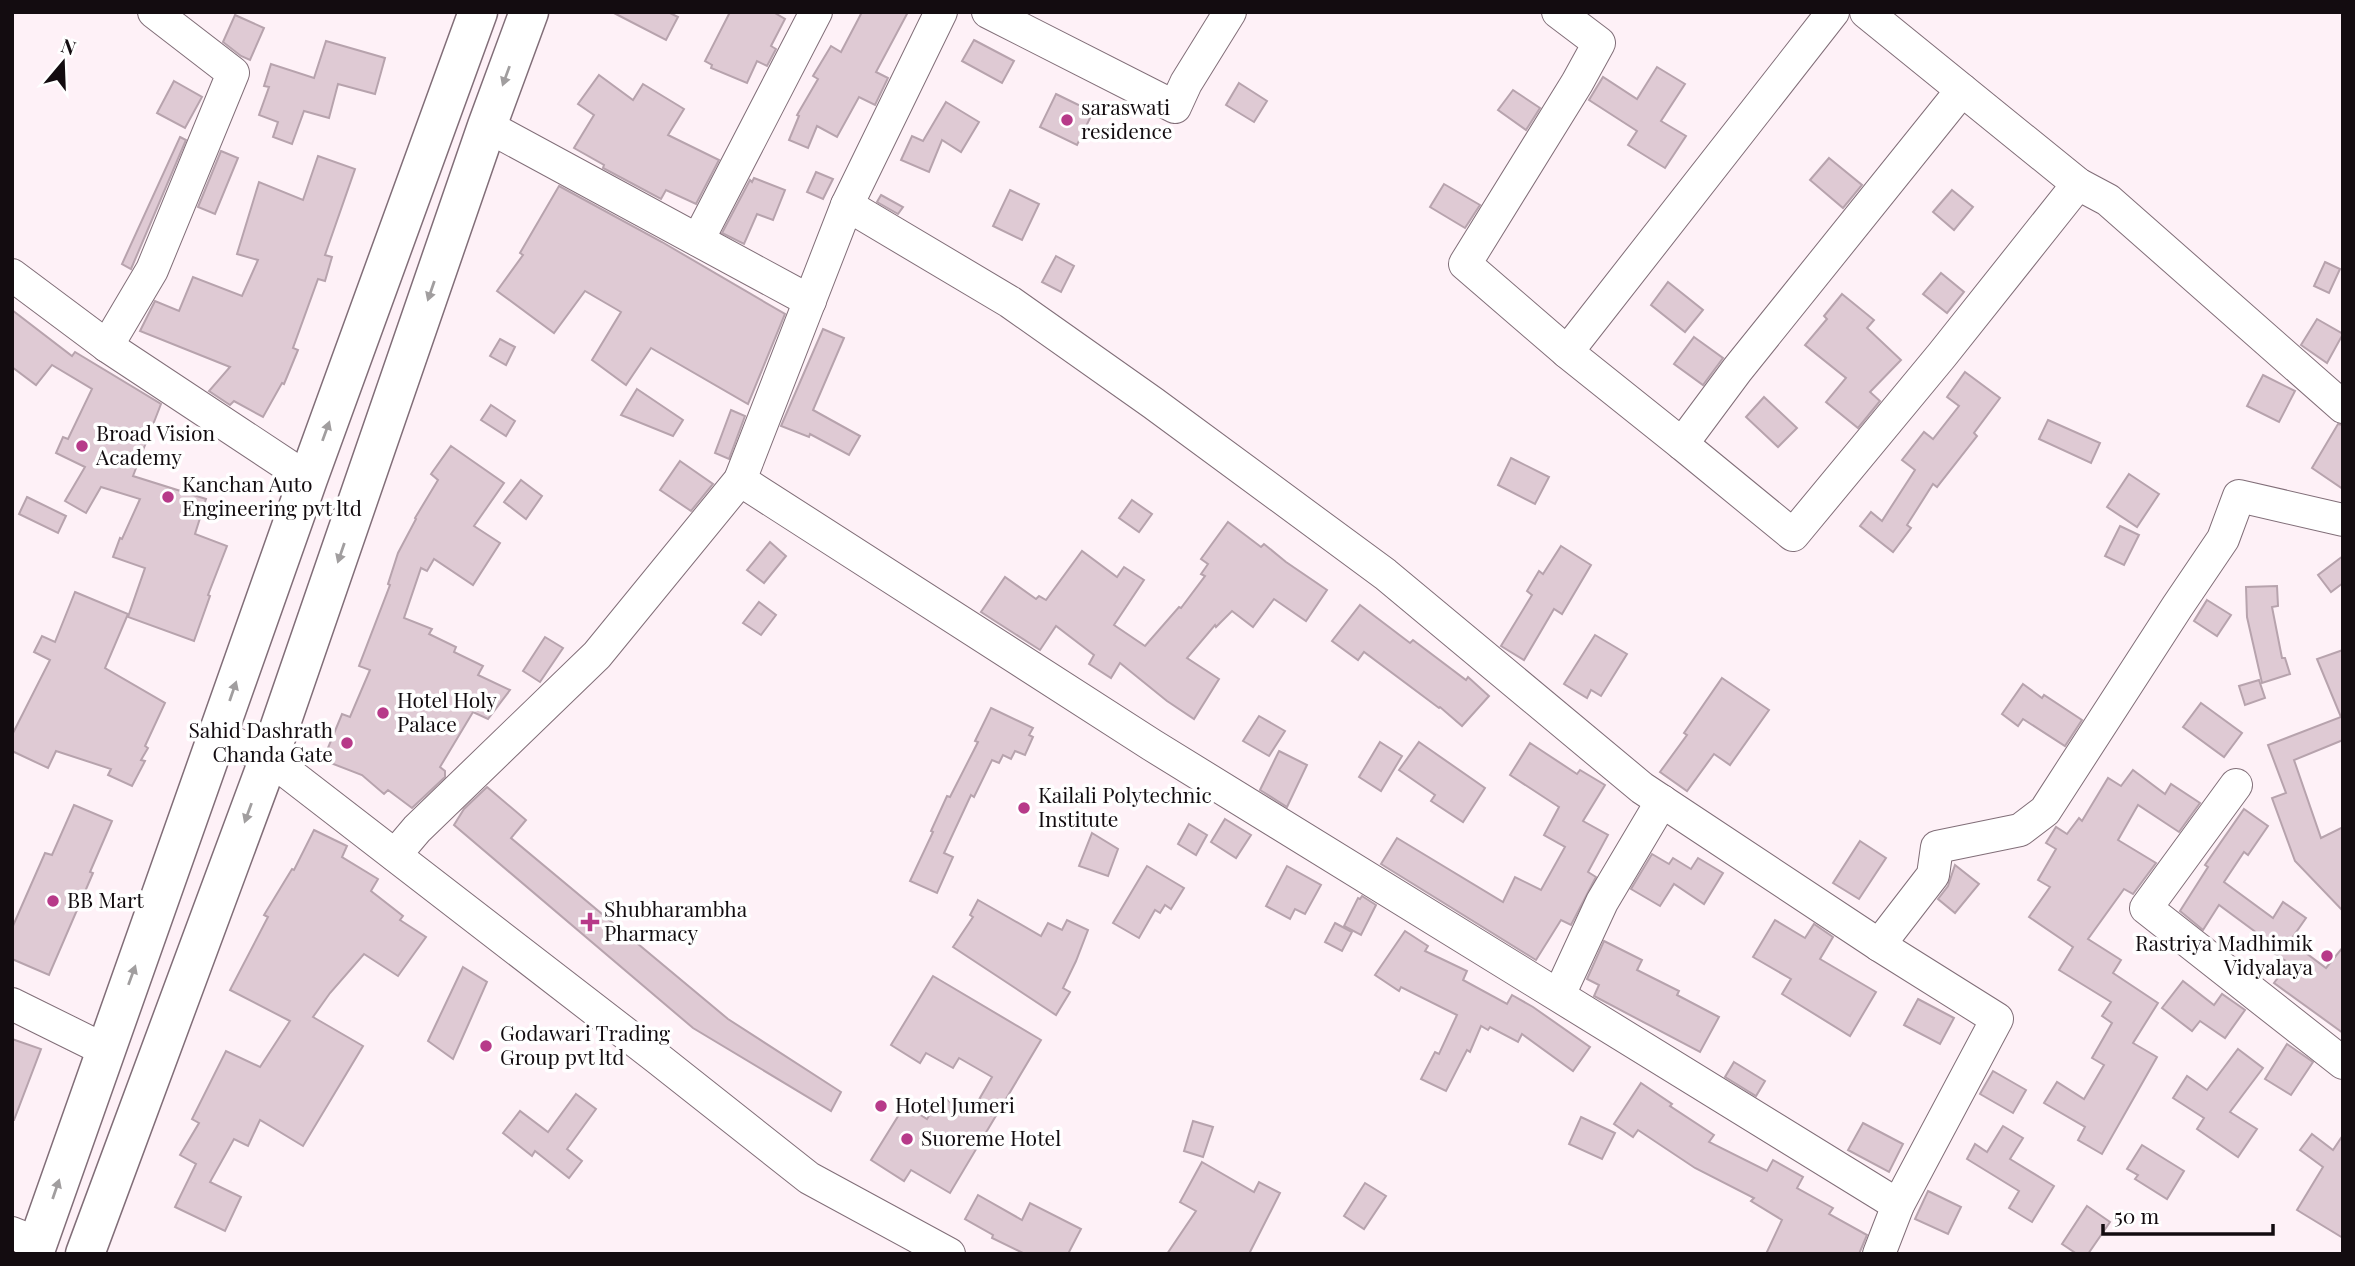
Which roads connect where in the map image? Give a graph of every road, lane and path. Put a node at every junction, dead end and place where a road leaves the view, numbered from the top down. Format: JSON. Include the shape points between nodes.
{"nodes":[{"id":1,"x":154,"y":12,"type":"edge"},
{"id":2,"x":478,"y":12,"type":"edge"},
{"id":3,"x":529,"y":12,"type":"edge"},
{"id":4,"x":816,"y":12,"type":"edge"},
{"id":5,"x":941,"y":12,"type":"edge"},
{"id":6,"x":988,"y":12,"type":"edge"},
{"id":7,"x":1230,"y":12,"type":"edge"},
{"id":8,"x":1558,"y":12,"type":"edge"},
{"id":9,"x":1833,"y":12,"type":"edge"},
{"id":10,"x":1866,"y":12,"type":"edge"},
{"id":11,"x":1962,"y":90,"type":"junction"},
{"id":12,"x":487,"y":126,"type":"junction"},
{"id":13,"x":2078,"y":184,"type":"junction"},
{"id":14,"x":847,"y":205,"type":"junction"},
{"id":15,"x":698,"y":240,"type":"junction"},
{"id":16,"x":12,"y":275,"type":"edge"},
{"id":17,"x":810,"y":301,"type":"junction"},
{"id":18,"x":107,"y":346,"type":"junction"},
{"id":19,"x":1566,"y":352,"type":"junction"},
{"id":20,"x":2343,"y":407,"type":"edge"},
{"id":21,"x":1682,"y":444,"type":"junction"},
{"id":22,"x":308,"y":479,"type":"junction"},
{"id":23,"x":740,"y":480,"type":"junction"},
{"id":24,"x":2343,"y":520,"type":"edge"},
{"id":25,"x":218,"y":736,"type":"junction"},
{"id":26,"x":269,"y":758,"type":"junction"},
{"id":27,"x":2236,"y":785,"type":"dead end"},
{"id":28,"x":1662,"y":801,"type":"junction"},
{"id":29,"x":395,"y":855,"type":"junction"},
{"id":30,"x":1879,"y":946,"type":"junction"},
{"id":31,"x":1559,"y":995,"type":"junction"},
{"id":32,"x":12,"y":1004,"type":"edge"},
{"id":33,"x":105,"y":1050,"type":"junction"},
{"id":34,"x":2343,"y":1063,"type":"edge"},
{"id":35,"x":1898,"y":1205,"type":"junction"},
{"id":36,"x":28,"y":1243,"type":"edge"},
{"id":37,"x":85,"y":1254,"type":"edge"},
{"id":38,"x":949,"y":1254,"type":"edge"},
{"id":39,"x":1879,"y":1254,"type":"edge"}],
"edges":[{"from":1,"to":18,"type":"street","via":[[233,73],[152,270]]},
{"from":22,"to":2,"type":"highway","one_way":true},
{"from":3,"to":12,"type":"highway","one_way":true},
{"from":4,"to":15,"type":"street"},
{"from":5,"to":14,"type":"street"},
{"from":6,"to":7,"type":"street","via":[[1175,107]]},
{"from":8,"to":19,"type":"street","via":[[1599,43],[1465,264]]},
{"from":9,"to":19,"type":"street"},
{"from":10,"to":11,"type":"street"},
{"from":11,"to":13,"type":"street"},
{"from":11,"to":21,"type":"street"},
{"from":12,"to":15,"type":"street"},
{"from":12,"to":26,"type":"highway","one_way":true},
{"from":13,"to":20,"type":"street","via":[[2108,200]]},
{"from":13,"to":21,"type":"street","via":[[1793,535]]},
{"from":14,"to":17,"type":"street"},
{"from":14,"to":28,"type":"street","via":[[1010,302],[1164,411],[1385,574]]},
{"from":15,"to":17,"type":"street"},
{"from":16,"to":18,"type":"street"},
{"from":17,"to":23,"type":"street"},
{"from":18,"to":22,"type":"street"},
{"from":19,"to":21,"type":"street"},
{"from":25,"to":22,"type":"highway","one_way":true},
{"from":23,"to":29,"type":"street","via":[[597,655],[416,829]]},
{"from":23,"to":31,"type":"street","via":[[1152,745]]},
{"from":24,"to":30,"type":"street","via":[[2239,496],[2224,540],[2045,811],[2020,830],[1937,847],[1933,875]]},
{"from":25,"to":26,"type":"street"},
{"from":33,"to":25,"type":"highway","one_way":true},
{"from":26,"to":29,"type":"street"},
{"from":26,"to":37,"type":"highway","one_way":true},
{"from":27,"to":34,"type":"street","via":[[2146,908]]},
{"from":28,"to":30,"type":"street"},
{"from":28,"to":31,"type":"street","via":[[1602,902]]},
{"from":29,"to":38,"type":"street","via":[[808,1178]]},
{"from":30,"to":35,"type":"street","via":[[1997,1019]]},
{"from":31,"to":35,"type":"street"},
{"from":32,"to":33,"type":"street"},
{"from":36,"to":33,"type":"highway","one_way":true},
{"from":35,"to":39,"type":"street"}]}
